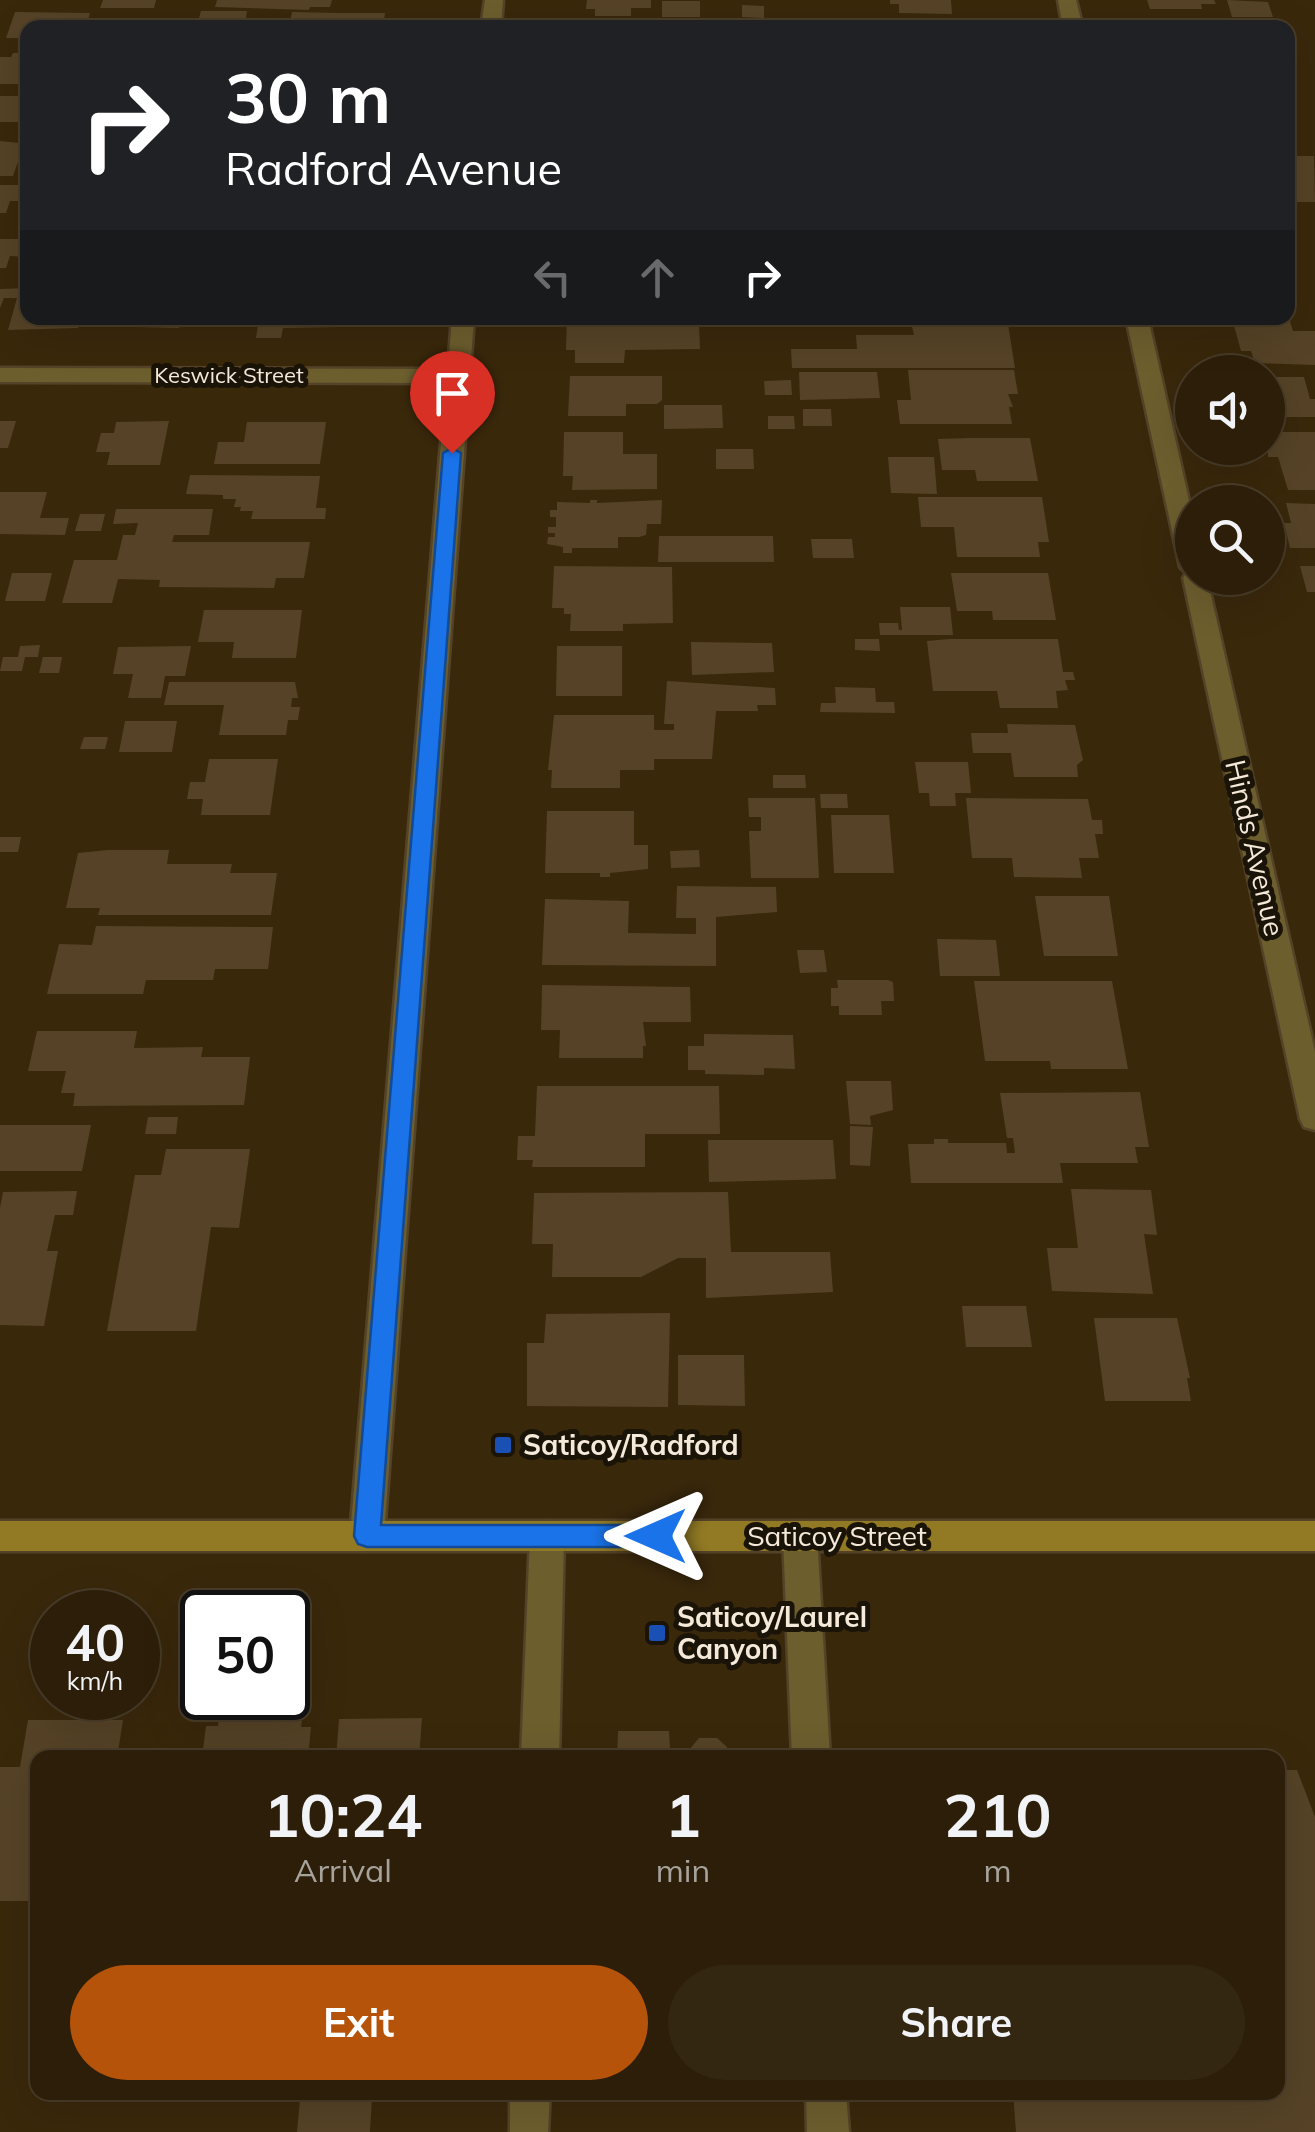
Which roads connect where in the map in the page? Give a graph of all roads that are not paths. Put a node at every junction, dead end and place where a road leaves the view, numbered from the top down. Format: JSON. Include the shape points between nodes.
{"nodes":[{"id":1,"x":462,"y":325,"type":"edge"},
{"id":2,"x":1139,"y":325,"type":"edge"},
{"id":3,"x":0,"y":375,"type":"edge"},
{"id":4,"x":458,"y":376,"type":"junction"},
{"id":5,"x":1175,"y":491,"type":"edge"},
{"id":6,"x":1199,"y":595,"type":"edge"},
{"id":7,"x":1315,"y":1120,"type":"edge"},
{"id":8,"x":0,"y":1536,"type":"edge"},
{"id":9,"x":367,"y":1536,"type":"junction"},
{"id":10,"x":547,"y":1536,"type":"junction"},
{"id":11,"x":800,"y":1536,"type":"junction"},
{"id":12,"x":1315,"y":1536,"type":"edge"},
{"id":13,"x":540,"y":1750,"type":"edge"},
{"id":14,"x":810,"y":1750,"type":"edge"},
{"id":15,"x":826,"y":2100,"type":"edge"},
{"id":16,"x":828,"y":2132,"type":"edge"}],
"edges":[{"from":1,"to":4,"type":"street"},
{"from":2,"to":5,"type":"street"},
{"from":3,"to":4,"type":"street","name":"Keswick Street"},
{"from":4,"to":9,"type":"street"},
{"from":6,"to":7,"type":"street","name":"Hinds Avenue"},
{"from":8,"to":9,"type":"main road","name":"Saticoy Street"},
{"from":9,"to":10,"type":"main road","name":"Saticoy Street"},
{"from":10,"to":11,"type":"main road","name":"Saticoy Street"},
{"from":10,"to":13,"type":"street"},
{"from":11,"to":12,"type":"main road","name":"Saticoy Street"},
{"from":11,"to":14,"type":"street"},
{"from":15,"to":16,"type":"street"}]}
